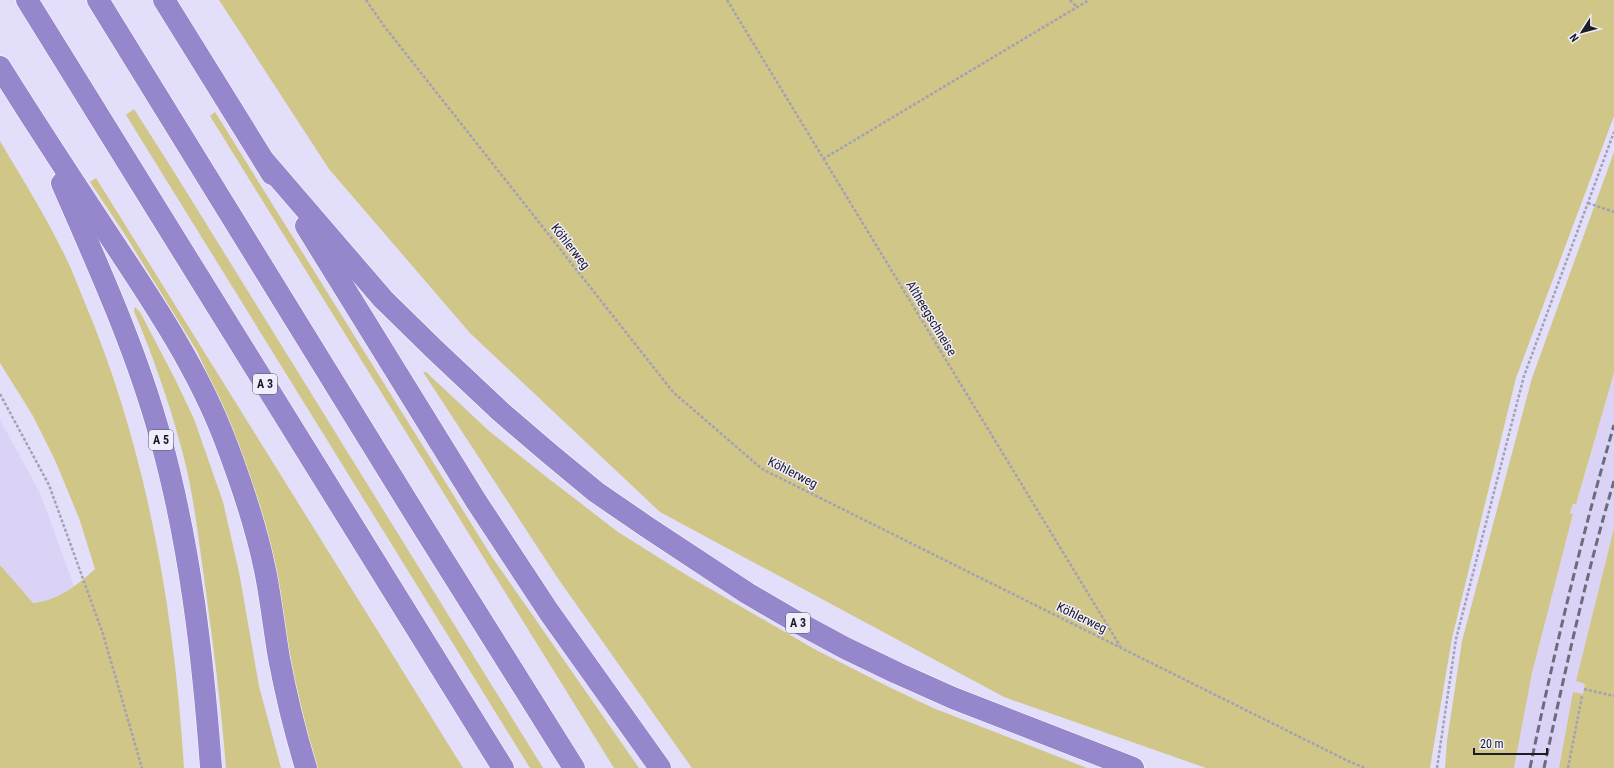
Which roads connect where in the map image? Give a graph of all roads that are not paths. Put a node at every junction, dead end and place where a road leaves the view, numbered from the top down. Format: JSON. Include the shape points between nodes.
{"nodes":[{"id":1,"x":27,"y":0,"type":"edge"},
{"id":2,"x":98,"y":0,"type":"edge"},
{"id":3,"x":164,"y":0,"type":"edge"},
{"id":4,"x":0,"y":67,"type":"edge"},
{"id":5,"x":39,"y":130,"type":"junction"},
{"id":6,"x":265,"y":162,"type":"junction"},
{"id":7,"x":211,"y":768,"type":"edge"},
{"id":8,"x":306,"y":768,"type":"edge"},
{"id":9,"x":504,"y":768,"type":"edge"},
{"id":10,"x":574,"y":768,"type":"edge"},
{"id":11,"x":660,"y":768,"type":"edge"},
{"id":12,"x":1132,"y":768,"type":"edge"}],
"edges":[{"from":1,"to":9,"type":"highway","number":"A 3"},
{"from":2,"to":10,"type":"highway"},
{"from":3,"to":6,"type":"highway","number":"A 3"},
{"from":4,"to":5,"type":"highway"},
{"from":5,"to":7,"type":"highway","number":"A 5","via":[[118,314],[160,436],[190,574],[199,635]]},
{"from":5,"to":8,"type":"highway","via":[[157,308],[193,370],[225,440],[266,571],[281,668]]},
{"from":6,"to":11,"type":"highway","number":"A 3","via":[[476,501],[549,612]]},
{"from":6,"to":12,"type":"highway","number":"A 3","via":[[383,299],[501,412],[596,492],[747,593],[845,648],[953,698]]}]}
